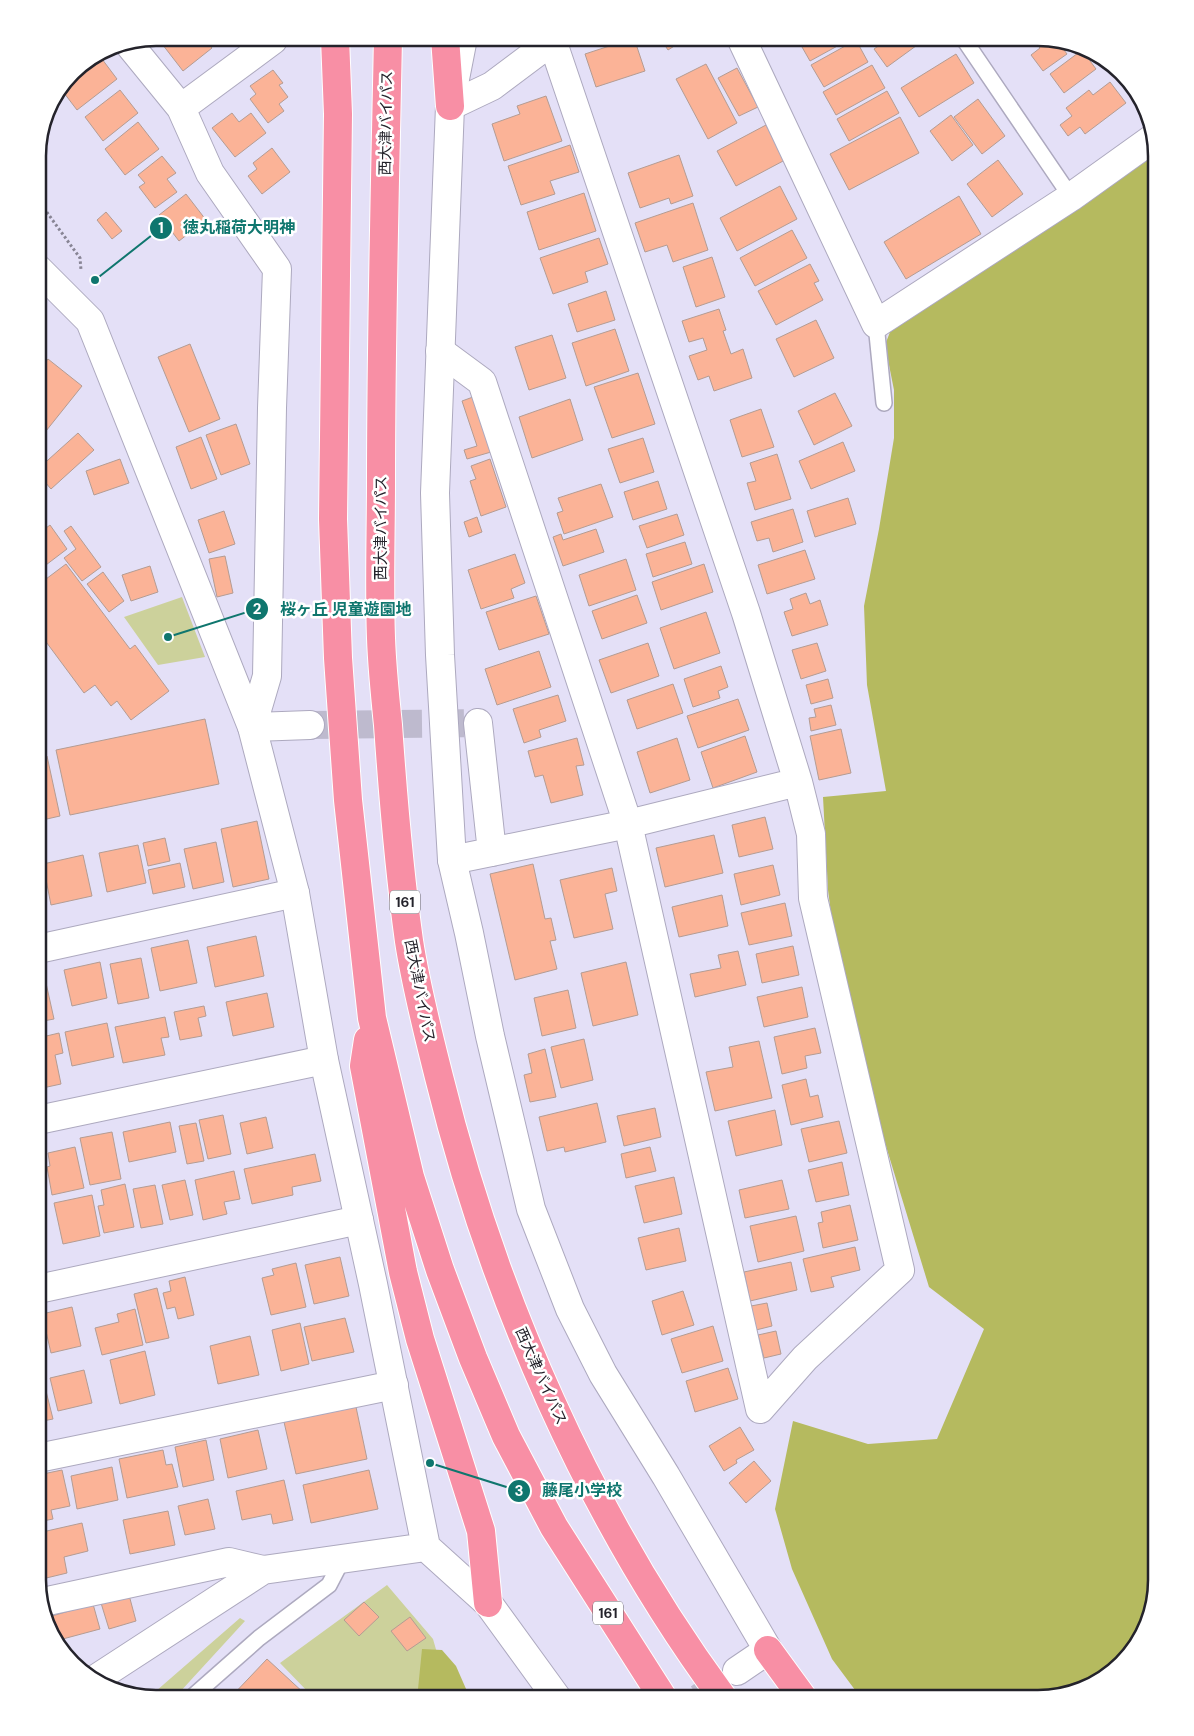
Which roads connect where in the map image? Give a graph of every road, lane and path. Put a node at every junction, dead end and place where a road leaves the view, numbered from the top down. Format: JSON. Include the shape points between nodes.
{"nodes":[{"id":1,"x":265,"y":46,"type":"edge"},
{"id":2,"x":335,"y":46,"type":"edge"},
{"id":3,"x":388,"y":46,"type":"edge"},
{"id":4,"x":445,"y":46,"type":"edge"},
{"id":5,"x":461,"y":46,"type":"edge"},
{"id":6,"x":545,"y":46,"type":"edge"},
{"id":7,"x":556,"y":46,"type":"edge"},
{"id":8,"x":745,"y":46,"type":"edge"},
{"id":9,"x":968,"y":46,"type":"edge"},
{"id":10,"x":133,"y":49,"type":"edge"},
{"id":11,"x":450,"y":106,"type":"junction"},
{"id":12,"x":181,"y":108,"type":"junction"},
{"id":13,"x":1147,"y":143,"type":"edge"},
{"id":14,"x":1071,"y":197,"type":"junction"},
{"id":15,"x":46,"y":211,"type":"edge"},
{"id":16,"x":80,"y":273,"type":"dead end"},
{"id":17,"x":46,"y":284,"type":"edge"},
{"id":18,"x":876,"y":324,"type":"junction"},
{"id":19,"x":440,"y":351,"type":"junction"},
{"id":20,"x":884,"y":403,"type":"dead end"},
{"id":21,"x":478,"y":723,"type":"dead end"},
{"id":22,"x":310,"y":724,"type":"tunnel mouth"},
{"id":23,"x":252,"y":727,"type":"junction"},
{"id":24,"x":798,"y":782,"type":"junction"},
{"id":25,"x":628,"y":824,"type":"junction"},
{"id":26,"x":492,"y":852,"type":"junction"},
{"id":27,"x":452,"y":860,"type":"junction"},
{"id":28,"x":295,"y":893,"type":"junction"},
{"id":29,"x":46,"y":947,"type":"edge"},
{"id":30,"x":372,"y":1018,"type":"junction"},
{"id":31,"x":324,"y":1060,"type":"junction"},
{"id":32,"x":46,"y":1118,"type":"edge"},
{"id":33,"x":359,"y":1220,"type":"junction"},
{"id":34,"x":46,"y":1287,"type":"edge"},
{"id":35,"x":394,"y":1385,"type":"junction"},
{"id":36,"x":46,"y":1456,"type":"edge"},
{"id":37,"x":426,"y":1547,"type":"junction"},
{"id":38,"x":343,"y":1558,"type":"junction"},
{"id":39,"x":262,"y":1570,"type":"junction"},
{"id":40,"x":49,"y":1601,"type":"edge"},
{"id":41,"x":488,"y":1602,"type":"junction"},
{"id":42,"x":768,"y":1650,"type":"junction"},
{"id":43,"x":737,"y":1671,"type":"tunnel mouth"},
{"id":44,"x":102,"y":1675,"type":"edge"},
{"id":45,"x":200,"y":1690,"type":"edge"},
{"id":46,"x":551,"y":1690,"type":"edge"},
{"id":47,"x":658,"y":1690,"type":"edge"},
{"id":48,"x":717,"y":1690,"type":"edge"},
{"id":49,"x":797,"y":1690,"type":"edge"}],
"edges":[{"from":1,"to":12,"type":"street"},
{"from":2,"to":30,"type":"highway","number":"161","via":[[338,114],[333,519],[338,658],[348,800]]},
{"from":3,"to":48,"type":"highway","name":"西大津バイパス","number":"161","via":[[381,417],[381,636],[395,828],[410,946],[451,1128],[478,1216],[522,1336],[604,1508],[659,1603]]},
{"from":4,"to":11,"type":"highway"},
{"from":5,"to":11,"type":"street"},
{"from":6,"to":11,"type":"street","via":[[492,86]]},
{"from":7,"to":24,"type":"street","via":[[746,613]]},
{"from":8,"to":18,"type":"street"},
{"from":9,"to":14,"type":"lane"},
{"from":10,"to":12,"type":"street"},
{"from":11,"to":19,"type":"street"},
{"from":12,"to":23,"type":"street","via":[[210,174],[276,268],[267,676]]},
{"from":13,"to":14,"type":"street"},
{"from":14,"to":18,"type":"street"},
{"from":15,"to":16,"type":"path","via":[[80,258]]},
{"from":17,"to":23,"type":"street","via":[[90,321]]},
{"from":18,"to":20,"type":"lane"},
{"from":19,"to":25,"type":"street","via":[[482,382]]},
{"from":19,"to":27,"type":"street","via":[[435,493],[440,655]]},
{"from":21,"to":26,"type":"street"},
{"from":22,"to":23,"type":"street"},
{"from":23,"to":28,"type":"street"},
{"from":24,"to":25,"type":"street"},
{"from":24,"to":25,"type":"street","via":[[811,834],[813,898],[900,1270],[805,1358],[760,1409]]},
{"from":25,"to":26,"type":"street"},
{"from":26,"to":27,"type":"street"},
{"from":27,"to":42,"type":"street","via":[[531,1209],[570,1309],[602,1374]]},
{"from":28,"to":29,"type":"street"},
{"from":28,"to":31,"type":"street"},
{"from":30,"to":41,"type":"highway","via":[[364,1066],[403,1272],[420,1339],[481,1531]]},
{"from":30,"to":47,"type":"highway","number":"161","via":[[410,1177],[446,1288],[502,1428],[554,1527]]},
{"from":31,"to":32,"type":"street"},
{"from":31,"to":33,"type":"street"},
{"from":33,"to":34,"type":"street"},
{"from":33,"to":35,"type":"street"},
{"from":35,"to":36,"type":"street"},
{"from":35,"to":37,"type":"street"},
{"from":37,"to":38,"type":"street"},
{"from":37,"to":41,"type":"street"},
{"from":38,"to":39,"type":"street"},
{"from":38,"to":45,"type":"lane","via":[[329,1585],[259,1638]]},
{"from":39,"to":40,"type":"street","via":[[229,1562]]},
{"from":39,"to":44,"type":"street"},
{"from":41,"to":46,"type":"street"},
{"from":42,"to":43,"type":"street"},
{"from":42,"to":49,"type":"highway"}]}
